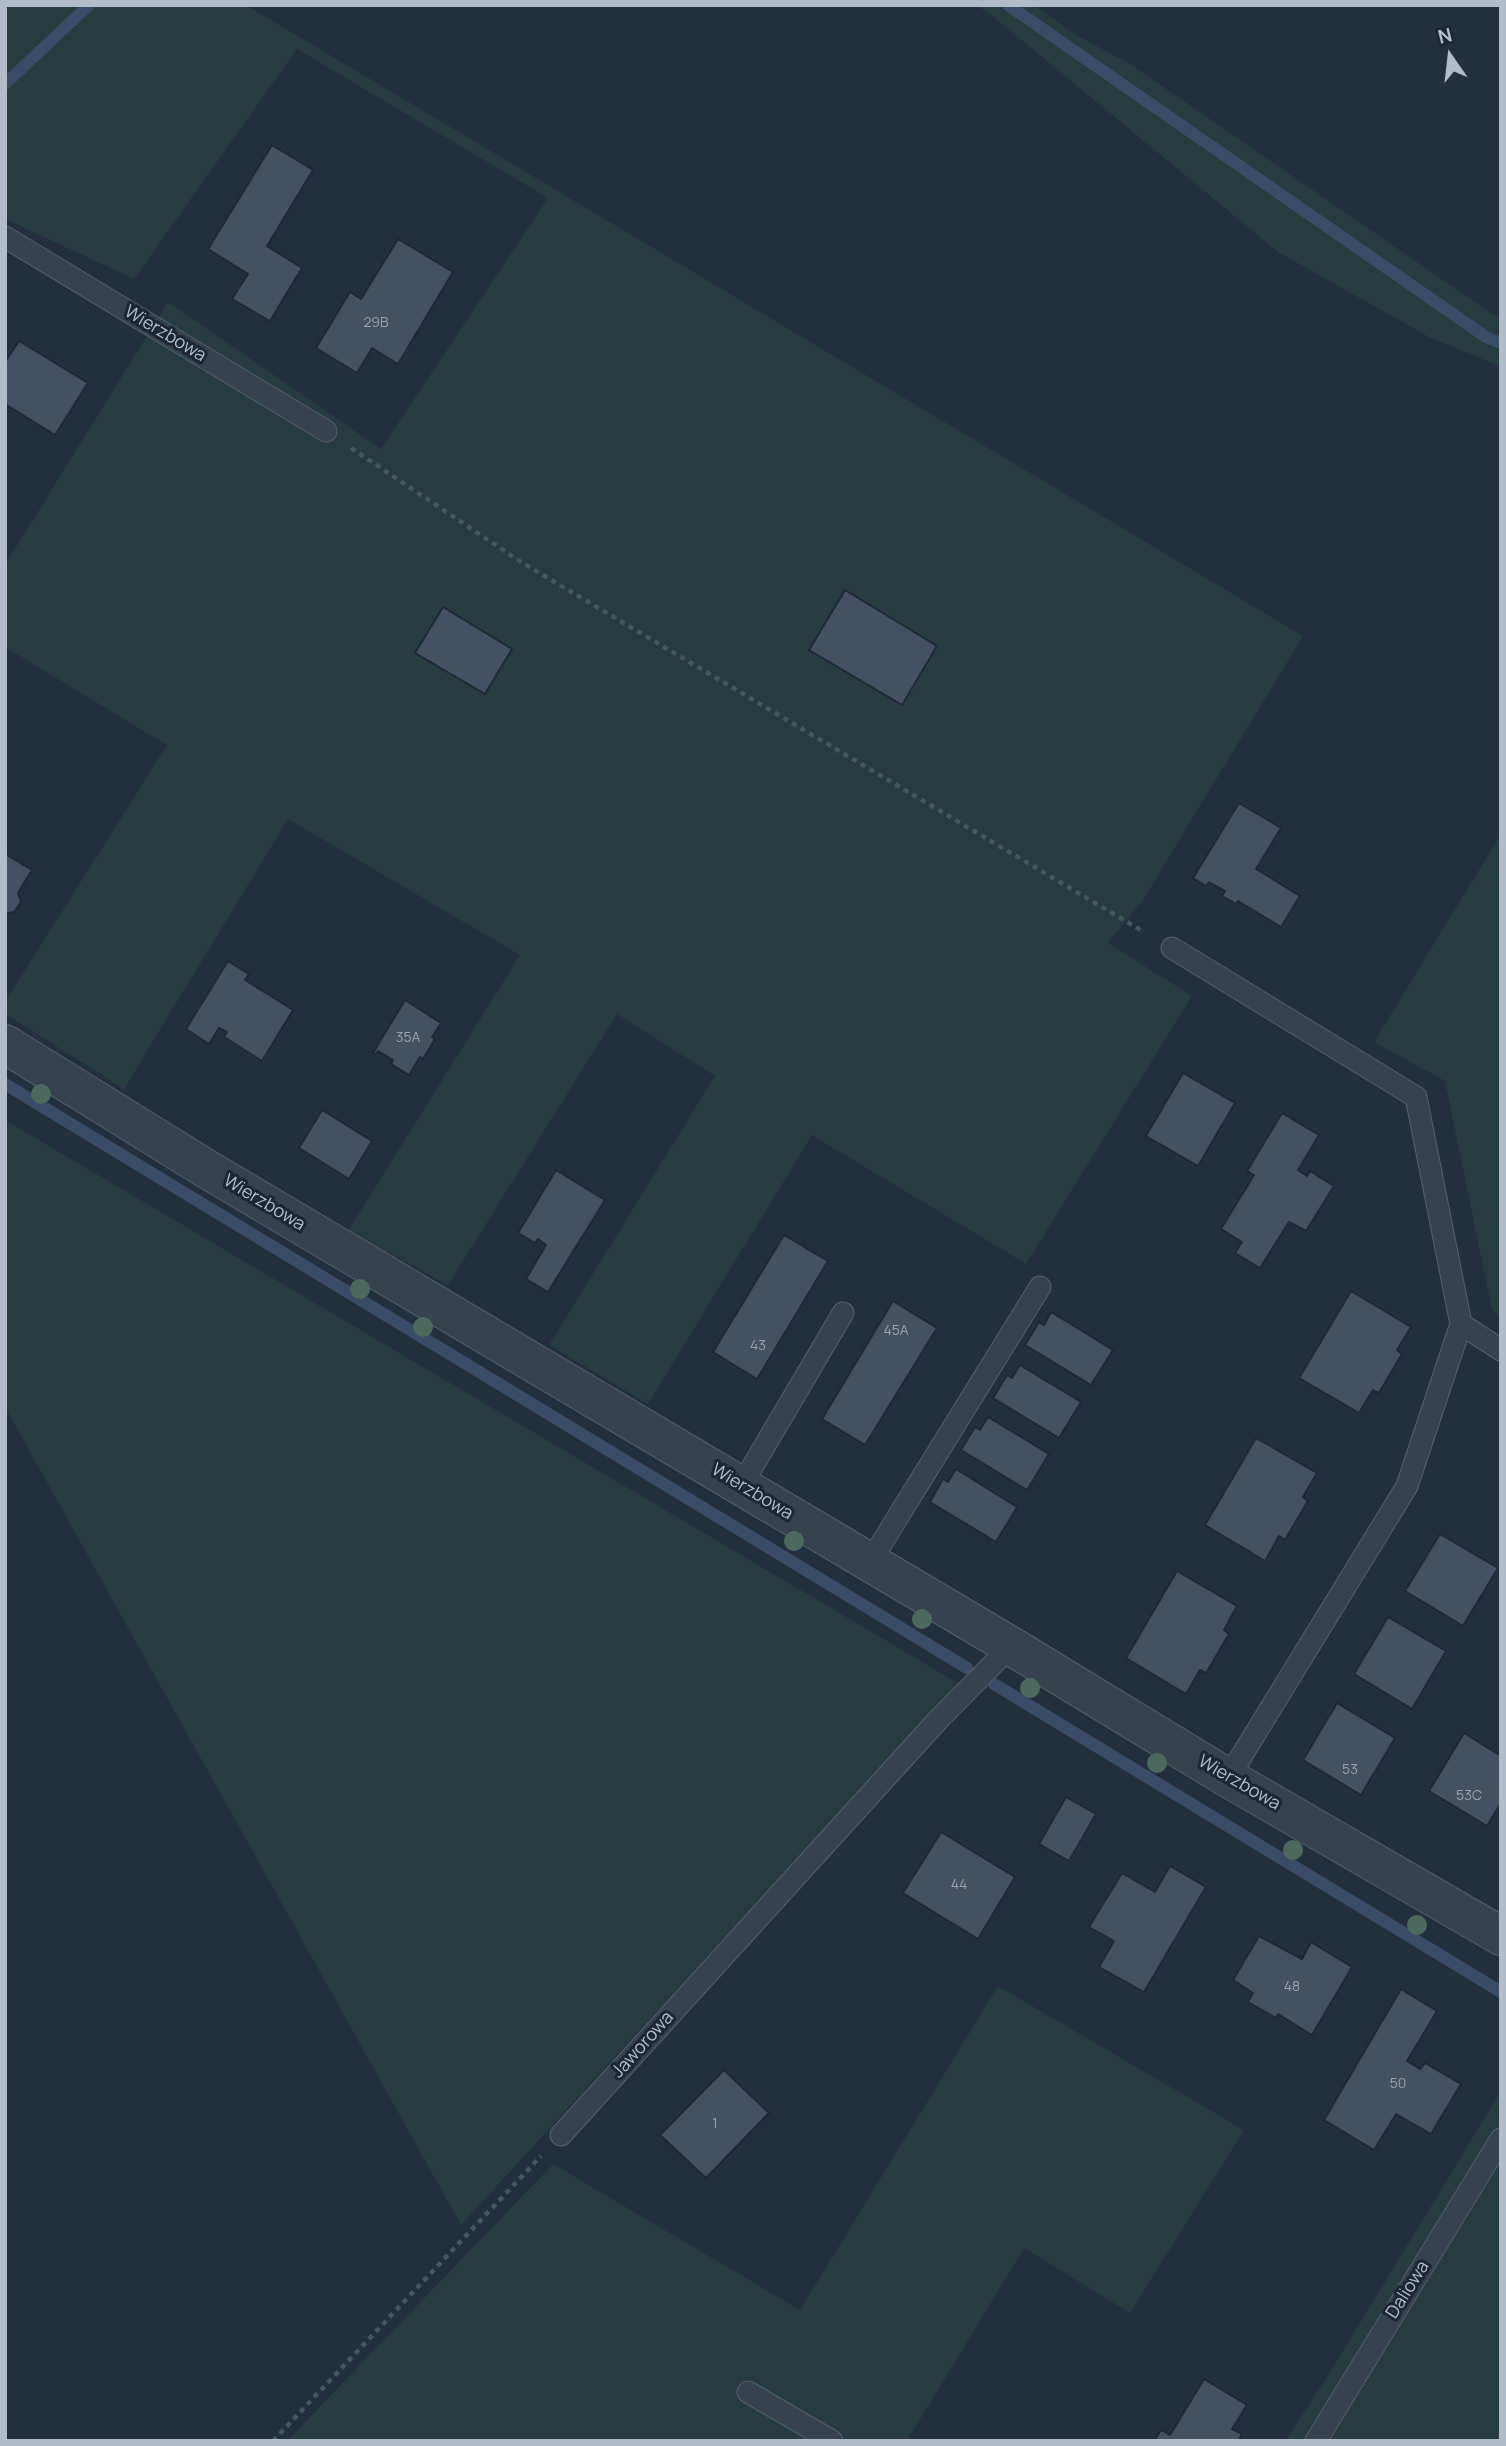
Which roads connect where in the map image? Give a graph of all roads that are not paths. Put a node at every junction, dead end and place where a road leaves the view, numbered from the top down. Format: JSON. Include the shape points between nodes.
{"nodes":[{"id":1,"x":5,"y":237,"type":"edge"},
{"id":2,"x":326,"y":431,"type":"road end"},
{"id":3,"x":1172,"y":948,"type":"road end"},
{"id":4,"x":5,"y":1044,"type":"edge"},
{"id":5,"x":1040,"y":1287,"type":"dead end"},
{"id":6,"x":843,"y":1313,"type":"dead end"},
{"id":7,"x":1461,"y":1324,"type":"junction"},
{"id":8,"x":1501,"y":1350,"type":"edge"},
{"id":9,"x":741,"y":1486,"type":"junction"},
{"id":10,"x":870,"y":1562,"type":"junction"},
{"id":11,"x":1010,"y":1646,"type":"junction"},
{"id":12,"x":1228,"y":1777,"type":"junction"},
{"id":13,"x":1501,"y":1936,"type":"edge"},
{"id":14,"x":561,"y":2135,"type":"road end"},
{"id":15,"x":1501,"y":2139,"type":"edge"},
{"id":16,"x":748,"y":2392,"type":"dead end"},
{"id":17,"x":832,"y":2441,"type":"edge"},
{"id":18,"x":1316,"y":2441,"type":"edge"}],
"edges":[{"from":1,"to":2,"type":"lane","name":"Wierzbowa"},
{"from":3,"to":7,"type":"lane","via":[[1416,1097]]},
{"from":4,"to":9,"type":"street","name":"Wierzbowa"},
{"from":5,"to":10,"type":"lane"},
{"from":6,"to":9,"type":"lane"},
{"from":7,"to":8,"type":"lane"},
{"from":7,"to":12,"type":"lane","via":[[1407,1486]]},
{"from":9,"to":10,"type":"street","name":"Wierzbowa"},
{"from":10,"to":11,"type":"street","name":"Wierzbowa"},
{"from":11,"to":12,"type":"street","name":"Wierzbowa"},
{"from":11,"to":14,"type":"lane","name":"Jaworowa"},
{"from":12,"to":13,"type":"street","name":"Wierzbowa"},
{"from":15,"to":18,"type":"lane","name":"Daliowa"},
{"from":16,"to":17,"type":"lane"}]}
